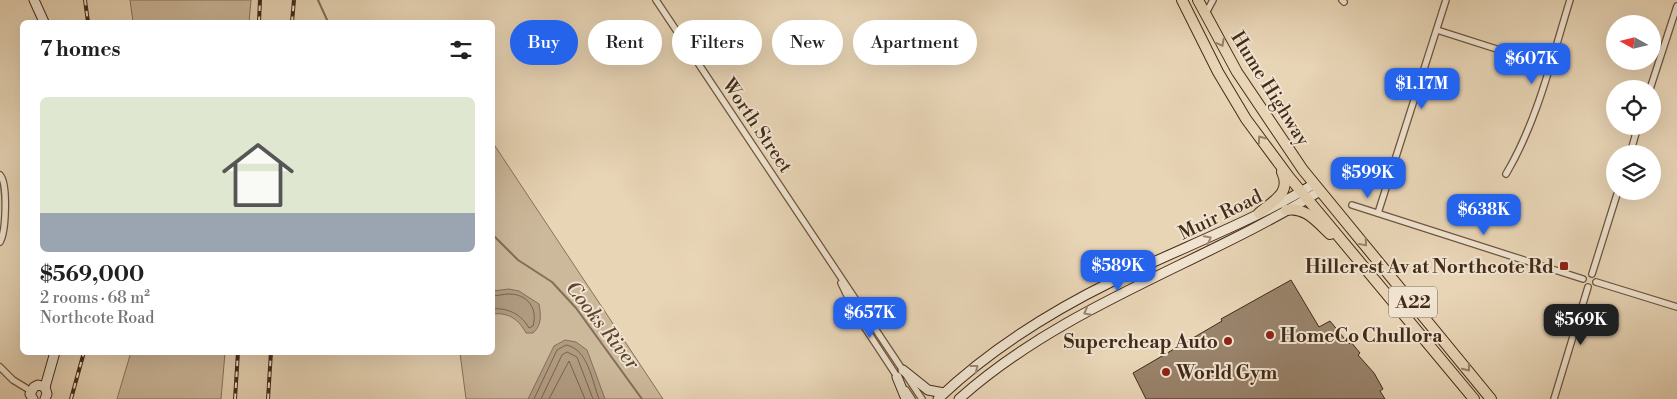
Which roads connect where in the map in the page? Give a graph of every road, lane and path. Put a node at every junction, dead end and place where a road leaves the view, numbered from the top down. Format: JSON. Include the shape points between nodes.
{"nodes":[{"id":1,"x":34,"y":0,"type":"edge"},
{"id":2,"x":656,"y":0,"type":"edge"},
{"id":3,"x":1182,"y":0,"type":"edge"},
{"id":4,"x":1198,"y":0,"type":"edge"},
{"id":5,"x":1213,"y":0,"type":"edge"},
{"id":6,"x":1446,"y":0,"type":"edge"},
{"id":7,"x":1570,"y":0,"type":"edge"},
{"id":8,"x":1677,"y":6,"type":"edge"},
{"id":9,"x":1206,"y":14,"type":"junction"},
{"id":10,"x":43,"y":20,"type":"edge"},
{"id":11,"x":1436,"y":30,"type":"junction"},
{"id":12,"x":1550,"y":66,"type":"junction"},
{"id":13,"x":1653,"y":80,"type":"edge"},
{"id":14,"x":1274,"y":157,"type":"junction"},
{"id":15,"x":1506,"y":174,"type":"dead end"},
{"id":16,"x":0,"y":175,"type":"edge"},
{"id":17,"x":1317,"y":187,"type":"junction"},
{"id":18,"x":1304,"y":195,"type":"junction"},
{"id":19,"x":1615,"y":200,"type":"edge"},
{"id":20,"x":1352,"y":205,"type":"dead end"},
{"id":21,"x":1286,"y":210,"type":"junction"},
{"id":22,"x":1259,"y":213,"type":"junction"},
{"id":23,"x":1378,"y":213,"type":"junction"},
{"id":24,"x":0,"y":242,"type":"edge"},
{"id":25,"x":1361,"y":261,"type":"junction"},
{"id":26,"x":1592,"y":274,"type":"junction"},
{"id":27,"x":1584,"y":278,"type":"junction"},
{"id":28,"x":1596,"y":282,"type":"junction"},
{"id":29,"x":1588,"y":287,"type":"junction"},
{"id":30,"x":1677,"y":308,"type":"edge"},
{"id":31,"x":54,"y":355,"type":"edge"},
{"id":32,"x":0,"y":367,"type":"edge"},
{"id":33,"x":900,"y":373,"type":"junction"},
{"id":34,"x":45,"y":387,"type":"junction"},
{"id":35,"x":32,"y":395,"type":"edge"},
{"id":36,"x":941,"y":396,"type":"edge"},
{"id":37,"x":45,"y":399,"type":"edge"},
{"id":38,"x":906,"y":399,"type":"edge"},
{"id":39,"x":912,"y":399,"type":"edge"},
{"id":40,"x":922,"y":399,"type":"edge"},
{"id":41,"x":959,"y":399,"type":"edge"},
{"id":42,"x":1474,"y":399,"type":"edge"},
{"id":43,"x":1492,"y":399,"type":"edge"},
{"id":44,"x":1554,"y":399,"type":"edge"}],
"edges":[{"from":1,"to":10,"type":"street"},
{"from":2,"to":33,"type":"street","name":"Worth Street","via":[[834,268],[856,314]]},
{"from":14,"to":3,"type":"highway","name":"Hume Highway","number":"A22","one_way":true,"via":[[1218,72]]},
{"from":4,"to":9,"type":"highway","name":"Hume Highway","number":"A22"},
{"from":5,"to":9,"type":"street"},
{"from":6,"to":11,"type":"street"},
{"from":7,"to":12,"type":"street"},
{"from":8,"to":13,"type":"street"},
{"from":9,"to":17,"type":"highway","name":"Hume Highway","number":"A22","one_way":true,"via":[[1237,72]]},
{"from":11,"to":12,"type":"street"},
{"from":11,"to":23,"type":"street"},
{"from":12,"to":15,"type":"street","via":[[1528,129]]},
{"from":14,"to":18,"type":"highway","name":"Hume Highway","number":"A22"},
{"from":14,"to":22,"type":"highway","via":[[1284,175],[1286,189]]},
{"from":16,"to":24,"type":"street","via":[[4,181],[5,207],[4,233]]},
{"from":17,"to":18,"type":"street","name":"Muir Road"},
{"from":17,"to":43,"type":"highway","name":"Hume Highway","number":"A22","one_way":true},
{"from":18,"to":21,"type":"street","name":"Muir Road"},
{"from":18,"to":22,"type":"street","name":"Muir Road"},
{"from":18,"to":25,"type":"highway","name":"Hume Highway","number":"A22"},
{"from":19,"to":26,"type":"street"},
{"from":20,"to":23,"type":"street"},
{"from":21,"to":25,"type":"highway","via":[[1298,209],[1306,213]]},
{"from":21,"to":41,"type":"street","name":"Muir Road","one_way":true,"via":[[1062,325]]},
{"from":36,"to":22,"type":"street","name":"Muir Road","one_way":true,"via":[[998,350],[1056,313],[1113,281]]},
{"from":23,"to":27,"type":"street"},
{"from":25,"to":42,"type":"highway","name":"Hume Highway","number":"A22"},
{"from":26,"to":27,"type":"street"},
{"from":26,"to":28,"type":"street"},
{"from":27,"to":29,"type":"street"},
{"from":28,"to":29,"type":"street"},
{"from":28,"to":30,"type":"street"},
{"from":29,"to":44,"type":"street"},
{"from":31,"to":34,"type":"street"},
{"from":32,"to":35,"type":"street"},
{"from":33,"to":36,"type":"street"},
{"from":33,"to":38,"type":"street"},
{"from":33,"to":39,"type":"street","name":"Worth Street"},
{"from":33,"to":40,"type":"street","name":"Worth Street"},
{"from":34,"to":35,"type":"street","via":[[36,385]]},
{"from":34,"to":37,"type":"street"}]}
